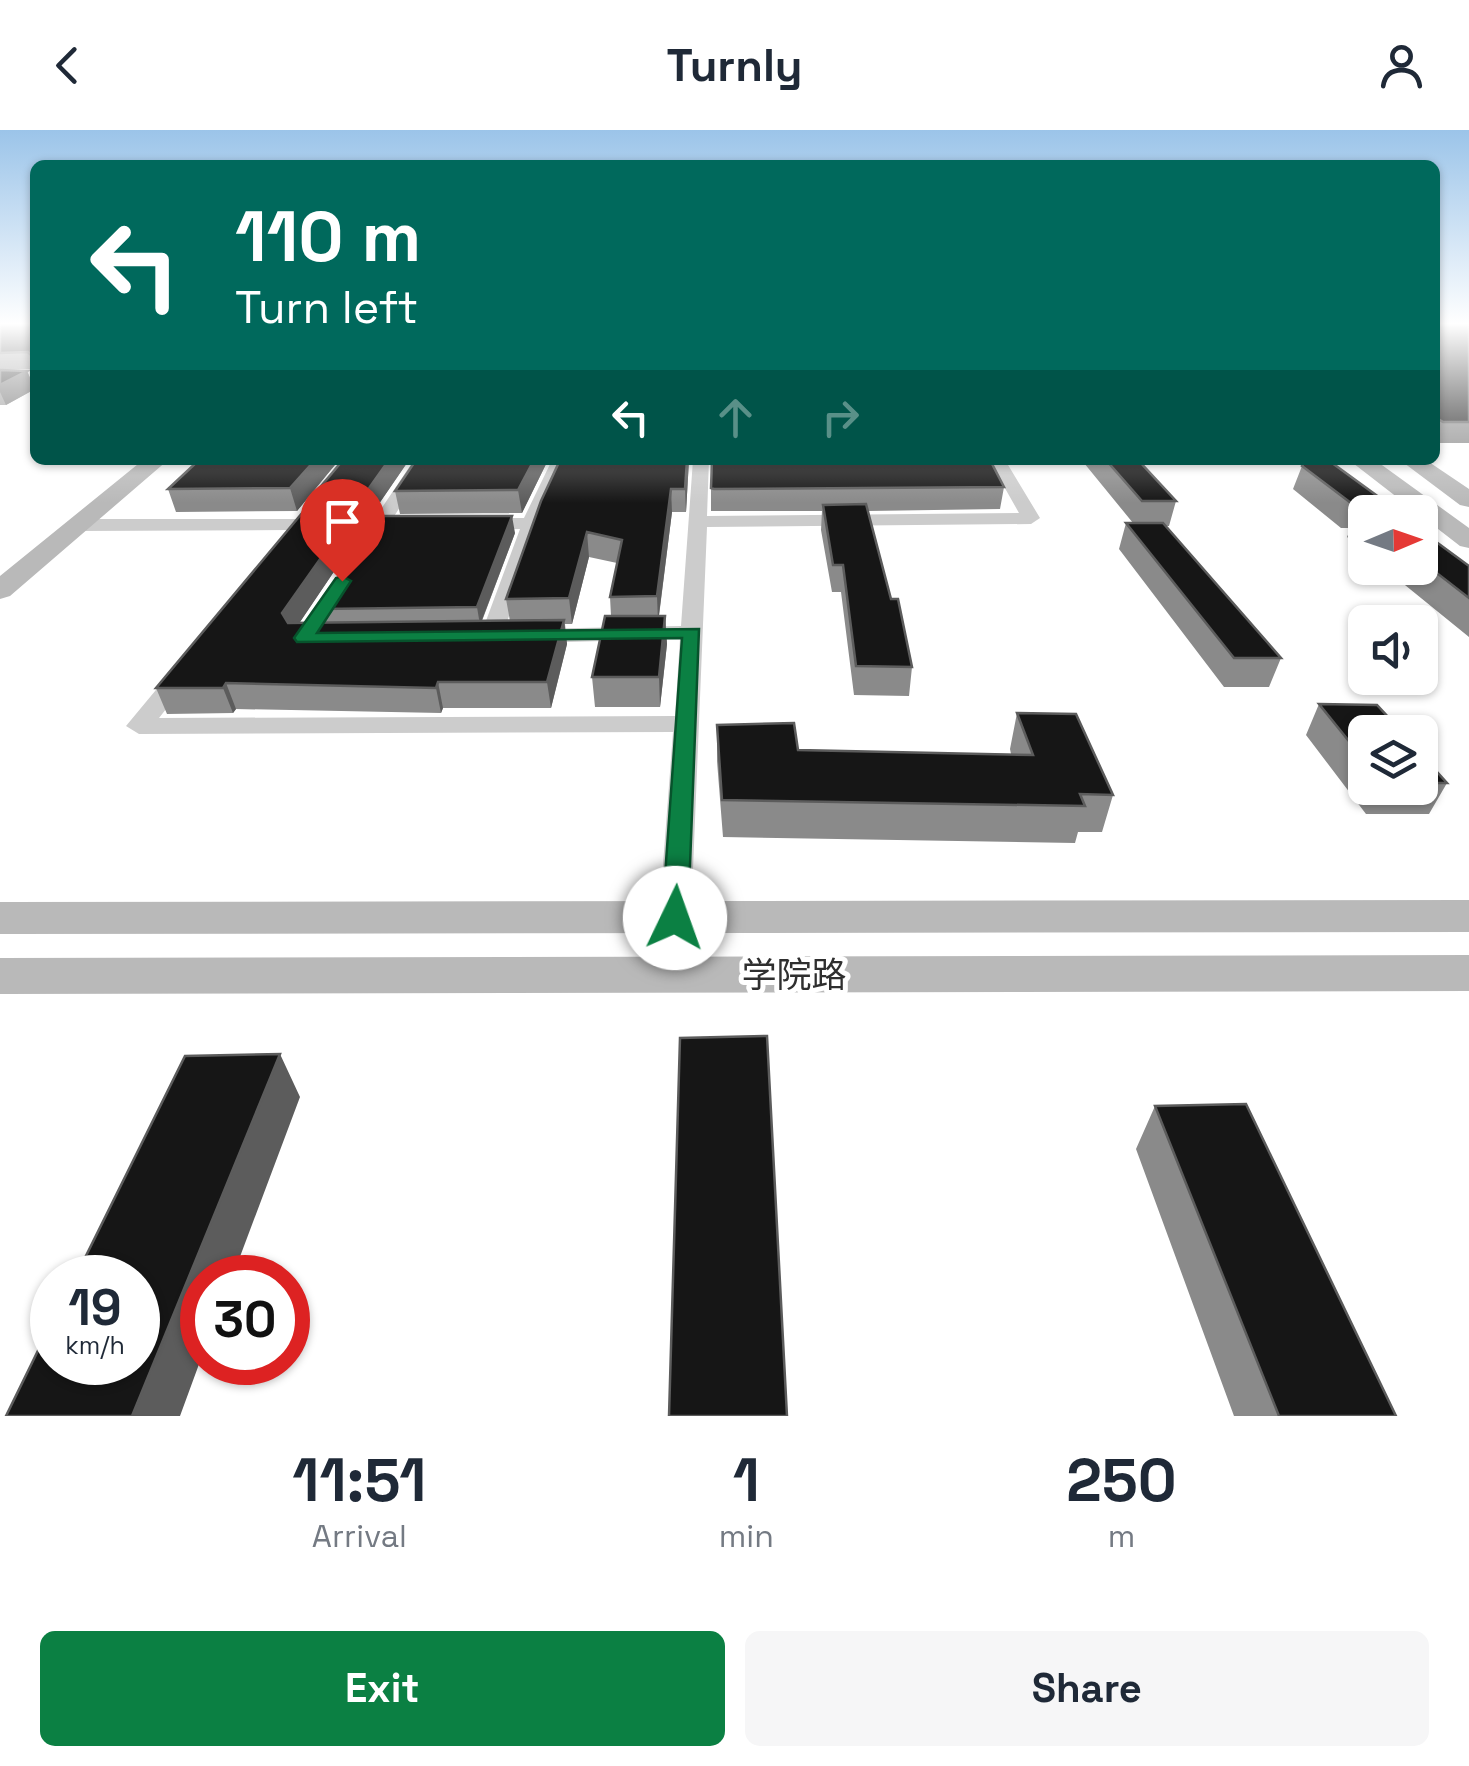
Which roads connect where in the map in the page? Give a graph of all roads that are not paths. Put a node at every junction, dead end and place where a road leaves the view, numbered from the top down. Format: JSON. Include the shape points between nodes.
{"nodes":[{"id":1,"x":127,"y":465,"type":"edge"},
{"id":2,"x":152,"y":465,"type":"edge"},
{"id":3,"x":349,"y":465,"type":"edge"},
{"id":4,"x":419,"y":465,"type":"edge"},
{"id":5,"x":558,"y":465,"type":"edge"},
{"id":6,"x":701,"y":465,"type":"edge"},
{"id":7,"x":1001,"y":465,"type":"edge"},
{"id":8,"x":1367,"y":465,"type":"edge"},
{"id":9,"x":1418,"y":465,"type":"edge"},
{"id":10,"x":1469,"y":500,"type":"edge"},
{"id":11,"x":698,"y":522,"type":"junction"},
{"id":12,"x":531,"y":523,"type":"junction"},
{"id":13,"x":304,"y":524,"type":"junction"},
{"id":14,"x":382,"y":524,"type":"junction"},
{"id":15,"x":419,"y":524,"type":"edge"},
{"id":16,"x":456,"y":524,"type":"edge"},
{"id":17,"x":78,"y":526,"type":"junction"},
{"id":18,"x":1469,"y":540,"type":"edge"},
{"id":19,"x":0,"y":565,"type":"edge"},
{"id":20,"x":268,"y":568,"type":"edge"},
{"id":21,"x":0,"y":590,"type":"edge"},
{"id":22,"x":692,"y":632,"type":"junction"},
{"id":23,"x":341,"y":638,"type":"edge"},
{"id":24,"x":198,"y":654,"type":"edge"},
{"id":25,"x":687,"y":724,"type":"junction"},
{"id":26,"x":1469,"y":916,"type":"edge"},
{"id":27,"x":0,"y":918,"type":"edge"},
{"id":28,"x":675,"y":918,"type":"junction"},
{"id":29,"x":1469,"y":974,"type":"edge"},
{"id":30,"x":0,"y":976,"type":"edge"}],
"edges":[{"from":1,"to":19,"type":"main road"},
{"from":2,"to":17,"type":"main road"},
{"from":3,"to":13,"type":"street"},
{"from":4,"to":14,"type":"street"},
{"from":5,"to":12,"type":"street"},
{"from":6,"to":11,"type":"street"},
{"from":7,"to":11,"type":"street","via":[[1030,518]]},
{"from":8,"to":18,"type":"main road"},
{"from":9,"to":10,"type":"main road"},
{"from":11,"to":22,"type":"street"},
{"from":12,"to":16,"type":"street"},
{"from":12,"to":22,"type":"street","via":[[481,638]]},
{"from":13,"to":14,"type":"street"},
{"from":13,"to":17,"type":"street"},
{"from":13,"to":20,"type":"street"},
{"from":14,"to":15,"type":"street"},
{"from":14,"to":23,"type":"street","via":[[304,638]]},
{"from":17,"to":21,"type":"main road"},
{"from":22,"to":25,"type":"street"},
{"from":24,"to":25,"type":"street","via":[[139,726]]},
{"from":25,"to":28,"type":"street"},
{"from":26,"to":28,"type":"main road","name":"学院路"},
{"from":27,"to":28,"type":"main road","name":"学院路"},
{"from":29,"to":30,"type":"main road","name":"学院路"}]}
